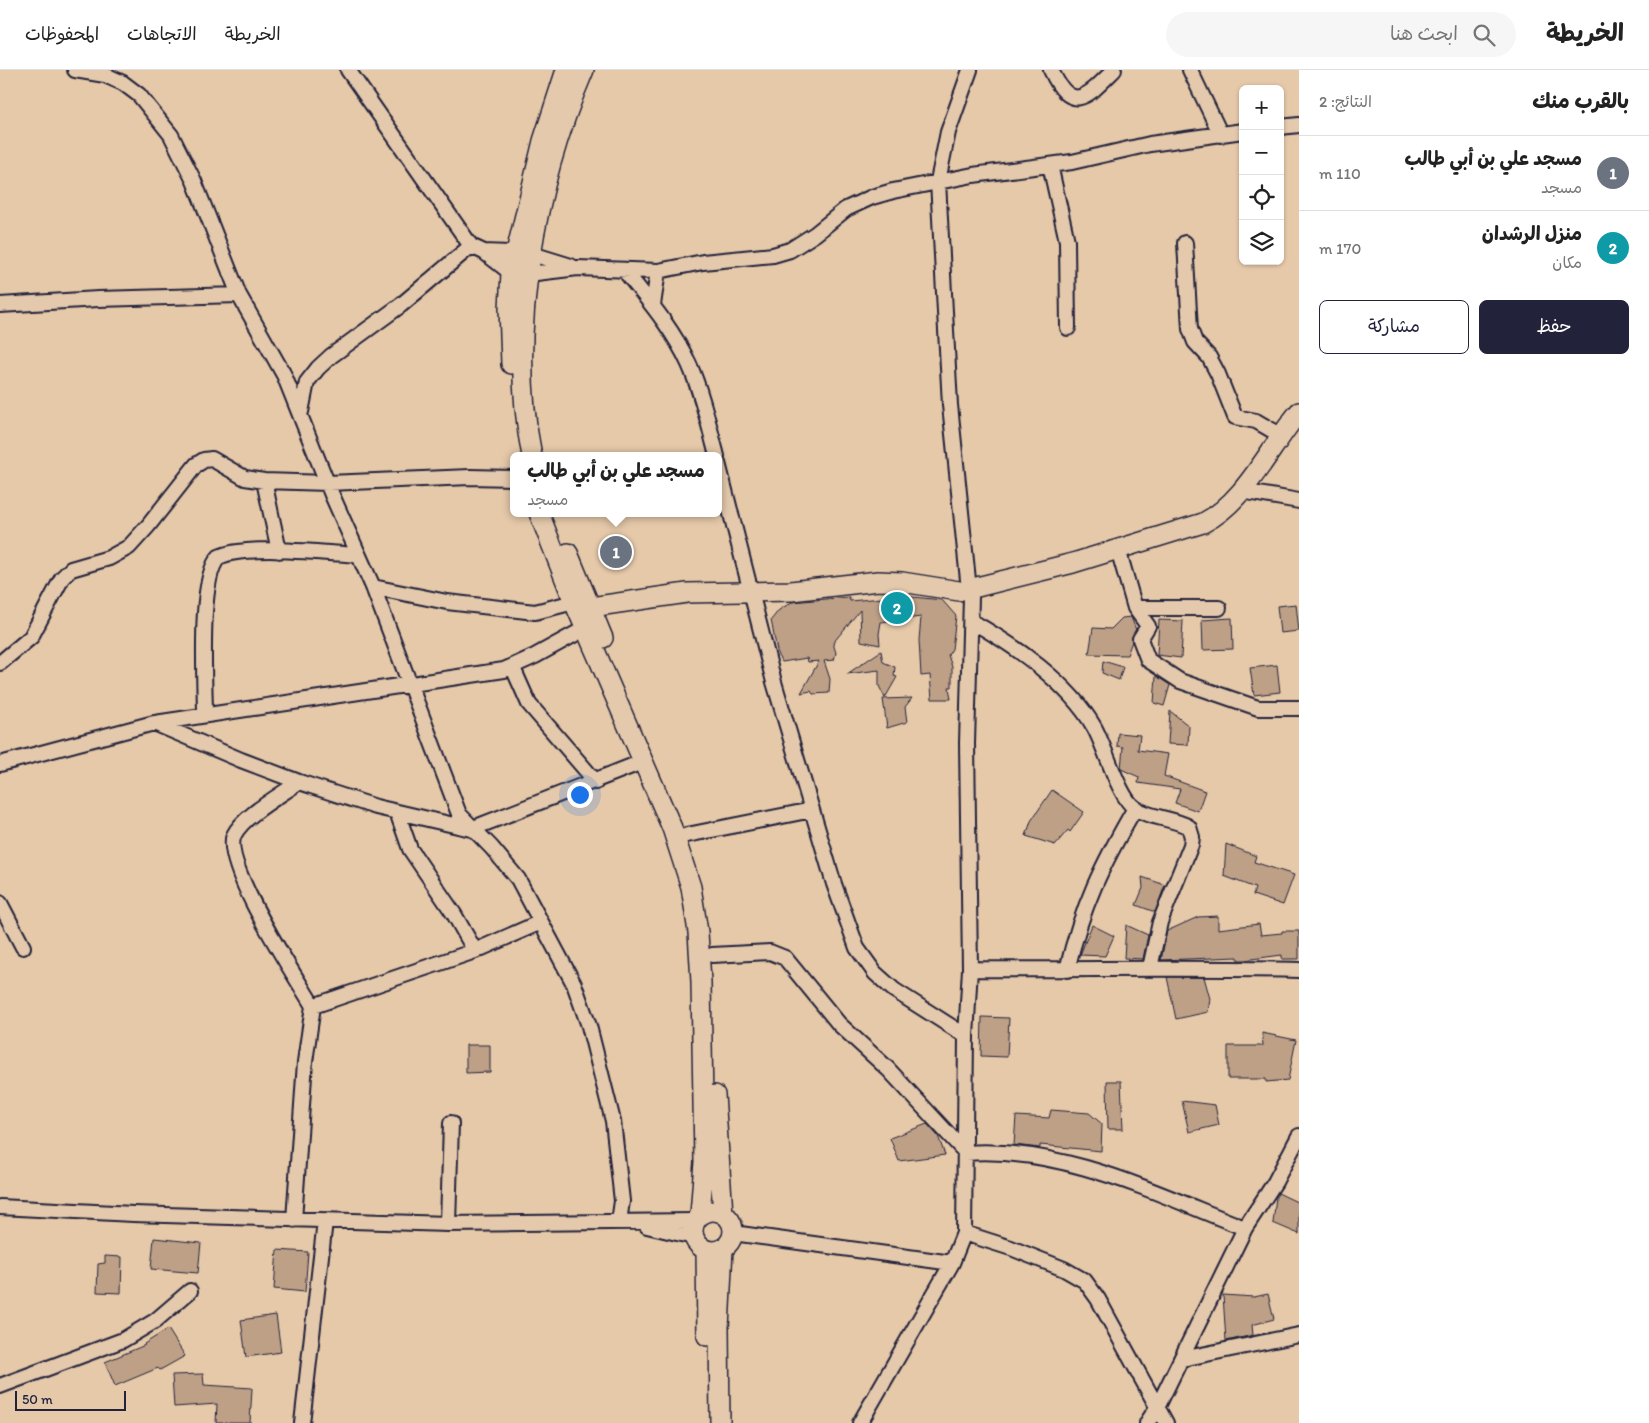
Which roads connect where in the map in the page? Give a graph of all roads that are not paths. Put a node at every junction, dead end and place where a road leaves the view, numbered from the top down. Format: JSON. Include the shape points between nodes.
{"nodes":[{"id":1,"x":75,"y":70,"type":"edge"},
{"id":2,"x":348,"y":70,"type":"edge"},
{"id":3,"x":566,"y":70,"type":"edge"},
{"id":4,"x":584,"y":70,"type":"edge"},
{"id":5,"x":970,"y":70,"type":"edge"},
{"id":6,"x":1051,"y":70,"type":"edge"},
{"id":7,"x":1114,"y":70,"type":"edge"},
{"id":8,"x":1190,"y":70,"type":"edge"},
{"id":9,"x":1299,"y":125,"type":"edge"},
{"id":10,"x":1284,"y":127,"type":"edge"},
{"id":11,"x":1239,"y":132,"type":"edge"},
{"id":12,"x":1221,"y":135,"type":"junction"},
{"id":13,"x":1050,"y":165,"type":"junction"},
{"id":14,"x":938,"y":181,"type":"junction"},
{"id":15,"x":1185,"y":243,"type":"dead end"},
{"id":16,"x":471,"y":246,"type":"junction"},
{"id":17,"x":484,"y":252,"type":"junction"},
{"id":18,"x":523,"y":254,"type":"junction"},
{"id":19,"x":578,"y":268,"type":"junction"},
{"id":20,"x":624,"y":270,"type":"junction"},
{"id":21,"x":658,"y":271,"type":"junction"},
{"id":22,"x":520,"y":273,"type":"junction"},
{"id":23,"x":239,"y":295,"type":"junction"},
{"id":24,"x":0,"y":305,"type":"edge"},
{"id":25,"x":653,"y":305,"type":"junction"},
{"id":26,"x":1068,"y":328,"type":"dead end"},
{"id":27,"x":1299,"y":412,"type":"edge"},
{"id":28,"x":301,"y":415,"type":"junction"},
{"id":29,"x":1280,"y":435,"type":"junction"},
{"id":30,"x":520,"y":452,"type":"edge"},
{"id":31,"x":532,"y":452,"type":"edge"},
{"id":32,"x":716,"y":452,"type":"edge"},
{"id":33,"x":510,"y":478,"type":"edge"},
{"id":34,"x":722,"y":478,"type":"edge"},
{"id":35,"x":264,"y":482,"type":"junction"},
{"id":36,"x":328,"y":483,"type":"junction"},
{"id":37,"x":1241,"y":492,"type":"junction"},
{"id":38,"x":1299,"y":501,"type":"edge"},
{"id":39,"x":542,"y":517,"type":"edge"},
{"id":40,"x":553,"y":517,"type":"edge"},
{"id":41,"x":1118,"y":549,"type":"junction"},
{"id":42,"x":279,"y":551,"type":"junction"},
{"id":43,"x":358,"y":555,"type":"junction"},
{"id":44,"x":373,"y":587,"type":"junction"},
{"id":45,"x":969,"y":589,"type":"junction"},
{"id":46,"x":752,"y":591,"type":"junction"},
{"id":47,"x":582,"y":605,"type":"junction"},
{"id":48,"x":1135,"y":608,"type":"junction"},
{"id":49,"x":1220,"y":608,"type":"dead end"},
{"id":50,"x":971,"y":621,"type":"junction"},
{"id":51,"x":586,"y":628,"type":"junction"},
{"id":52,"x":0,"y":663,"type":"edge"},
{"id":53,"x":513,"y":668,"type":"junction"},
{"id":54,"x":410,"y":685,"type":"junction"},
{"id":55,"x":1299,"y":708,"type":"edge"},
{"id":56,"x":205,"y":715,"type":"junction"},
{"id":57,"x":154,"y":723,"type":"junction"},
{"id":58,"x":642,"y":762,"type":"junction"},
{"id":59,"x":0,"y":764,"type":"edge"},
{"id":60,"x":299,"y":782,"type":"junction"},
{"id":61,"x":596,"y":782,"type":"junction"},
{"id":62,"x":1135,"y":808,"type":"junction"},
{"id":63,"x":812,"y":810,"type":"junction"},
{"id":64,"x":397,"y":812,"type":"junction"},
{"id":65,"x":471,"y":828,"type":"junction"},
{"id":66,"x":687,"y":836,"type":"junction"},
{"id":67,"x":0,"y":903,"type":"edge"},
{"id":68,"x":542,"y":922,"type":"junction"},
{"id":69,"x":23,"y":947,"type":"dead end"},
{"id":70,"x":475,"y":951,"type":"junction"},
{"id":71,"x":712,"y":955,"type":"junction"},
{"id":72,"x":1150,"y":968,"type":"junction"},
{"id":73,"x":970,"y":969,"type":"junction"},
{"id":74,"x":1067,"y":970,"type":"junction"},
{"id":75,"x":1299,"y":970,"type":"edge"},
{"id":76,"x":313,"y":1006,"type":"junction"},
{"id":77,"x":966,"y":1036,"type":"junction"},
{"id":78,"x":451,"y":1123,"type":"dead end"},
{"id":79,"x":1299,"y":1136,"type":"edge"},
{"id":80,"x":966,"y":1153,"type":"junction"},
{"id":81,"x":0,"y":1207,"type":"edge"},
{"id":82,"x":294,"y":1220,"type":"junction"},
{"id":83,"x":325,"y":1221,"type":"junction"},
{"id":84,"x":625,"y":1222,"type":"junction"},
{"id":85,"x":448,"y":1224,"type":"junction"},
{"id":86,"x":1245,"y":1228,"type":"junction"},
{"id":87,"x":709,"y":1234,"type":"junction"},
{"id":88,"x":964,"y":1234,"type":"junction"},
{"id":89,"x":952,"y":1263,"type":"junction"},
{"id":90,"x":190,"y":1291,"type":"dead end"},
{"id":91,"x":1299,"y":1335,"type":"edge"},
{"id":92,"x":1182,"y":1359,"type":"junction"},
{"id":93,"x":0,"y":1386,"type":"edge"},
{"id":94,"x":1158,"y":1406,"type":"junction"},
{"id":95,"x":302,"y":1423,"type":"edge"},
{"id":96,"x":707,"y":1423,"type":"edge"},
{"id":97,"x":720,"y":1423,"type":"edge"},
{"id":98,"x":860,"y":1423,"type":"edge"},
{"id":99,"x":1147,"y":1423,"type":"edge"},
{"id":100,"x":1166,"y":1423,"type":"edge"}],
"edges":[{"from":1,"to":23,"type":"street","via":[[105,75],[123,83],[139,95],[171,135],[194,181]]},
{"from":2,"to":16,"type":"street"},
{"from":3,"to":18,"type":"main road","via":[[543,142]]},
{"from":4,"to":18,"type":"main road"},
{"from":5,"to":14,"type":"street","via":[[948,132]]},
{"from":6,"to":7,"type":"street","via":[[1066,94],[1076,97],[1089,94]]},
{"from":8,"to":12,"type":"street"},
{"from":9,"to":10,"type":"street"},
{"from":11,"to":12,"type":"street"},
{"from":12,"to":13,"type":"street","via":[[1150,144]]},
{"from":13,"to":14,"type":"street"},
{"from":13,"to":26,"type":"street","via":[[1068,254]]},
{"from":14,"to":21,"type":"street","via":[[858,203],[790,250]]},
{"from":14,"to":45,"type":"street","via":[[949,385]]},
{"from":15,"to":29,"type":"street","via":[[1188,317],[1195,342],[1214,367],[1235,417],[1256,421]]},
{"from":16,"to":17,"type":"street"},
{"from":16,"to":28,"type":"street","via":[[401,305],[330,356],[309,377]]},
{"from":17,"to":18,"type":"street"},
{"from":17,"to":22,"type":"street"},
{"from":18,"to":19,"type":"street"},
{"from":18,"to":22,"type":"main road"},
{"from":19,"to":20,"type":"street"},
{"from":19,"to":22,"type":"street"},
{"from":20,"to":21,"type":"street"},
{"from":20,"to":25,"type":"street"},
{"from":21,"to":25,"type":"street"},
{"from":22,"to":30,"type":"main road","via":[[509,330],[513,400]]},
{"from":22,"to":31,"type":"main road","via":[[522,355]]},
{"from":23,"to":24,"type":"street"},
{"from":23,"to":28,"type":"street","via":[[284,375]]},
{"from":25,"to":32,"type":"street","via":[[690,366]]},
{"from":27,"to":29,"type":"main road"},
{"from":28,"to":36,"type":"street"},
{"from":29,"to":37,"type":"main road"},
{"from":33,"to":36,"type":"street"},
{"from":34,"to":46,"type":"street"},
{"from":35,"to":36,"type":"street"},
{"from":35,"to":42,"type":"street"},
{"from":35,"to":52,"type":"street","via":[[245,478],[215,460],[201,461],[129,547],[109,558],[71,569],[62,578],[31,637]]},
{"from":36,"to":43,"type":"street"},
{"from":37,"to":38,"type":"street"},
{"from":37,"to":41,"type":"main road","via":[[1226,510],[1203,523]]},
{"from":39,"to":47,"type":"main road"},
{"from":40,"to":47,"type":"main road"},
{"from":41,"to":45,"type":"main road"},
{"from":41,"to":48,"type":"street"},
{"from":42,"to":43,"type":"street"},
{"from":42,"to":56,"type":"street","via":[[228,554],[213,564],[206,609]]},
{"from":43,"to":44,"type":"street"},
{"from":44,"to":47,"type":"street","via":[[447,602],[535,612]]},
{"from":44,"to":54,"type":"street"},
{"from":45,"to":46,"type":"main road","via":[[878,581],[791,591]]},
{"from":45,"to":50,"type":"street"},
{"from":46,"to":47,"type":"main road","via":[[688,593]]},
{"from":46,"to":63,"type":"street","via":[[774,682]]},
{"from":47,"to":51,"type":"main road"},
{"from":47,"to":66,"type":"main road"},
{"from":48,"to":49,"type":"street"},
{"from":48,"to":55,"type":"street","via":[[1148,626],[1140,639],[1144,656],[1155,667],[1180,681],[1258,708]]},
{"from":50,"to":62,"type":"street","via":[[1022,653],[1072,699],[1093,725],[1118,781]]},
{"from":50,"to":73,"type":"street","via":[[968,742]]},
{"from":51,"to":53,"type":"street"},
{"from":51,"to":58,"type":"main road"},
{"from":53,"to":54,"type":"street"},
{"from":53,"to":61,"type":"street","via":[[529,704]]},
{"from":54,"to":56,"type":"street"},
{"from":54,"to":65,"type":"street","via":[[452,798],[459,814]]},
{"from":56,"to":57,"type":"street"},
{"from":57,"to":59,"type":"street"},
{"from":57,"to":60,"type":"street"},
{"from":58,"to":61,"type":"street"},
{"from":58,"to":87,"type":"main road","via":[[678,842],[695,906],[701,982],[704,1183]]},
{"from":60,"to":64,"type":"street"},
{"from":60,"to":76,"type":"street","via":[[248,818],[236,831],[232,847],[240,878]]},
{"from":61,"to":65,"type":"street"},
{"from":62,"to":72,"type":"street","via":[[1189,827],[1192,837],[1160,922]]},
{"from":62,"to":74,"type":"street","via":[[1086,901]]},
{"from":63,"to":66,"type":"street"},
{"from":63,"to":77,"type":"street","via":[[834,884],[863,958],[894,990]]},
{"from":64,"to":65,"type":"street"},
{"from":64,"to":70,"type":"street","via":[[410,849]]},
{"from":65,"to":68,"type":"street","via":[[512,871]]},
{"from":66,"to":71,"type":"main road","via":[[702,883]]},
{"from":67,"to":69,"type":"street"},
{"from":68,"to":70,"type":"street"},
{"from":68,"to":84,"type":"street","via":[[574,984],[595,1048],[617,1143]]},
{"from":70,"to":76,"type":"street"},
{"from":71,"to":80,"type":"street","via":[[770,952],[785,958],[839,1024],[888,1069]]},
{"from":71,"to":87,"type":"main road","via":[[714,1085],[723,1214],[730,1221]]},
{"from":72,"to":74,"type":"street"},
{"from":72,"to":75,"type":"street"},
{"from":73,"to":74,"type":"street"},
{"from":73,"to":77,"type":"street"},
{"from":76,"to":82,"type":"street","via":[[305,1062]]},
{"from":77,"to":80,"type":"street"},
{"from":78,"to":85,"type":"street"},
{"from":79,"to":86,"type":"street","via":[[1275,1182]]},
{"from":80,"to":86,"type":"street","via":[[1008,1152],[1069,1163]]},
{"from":80,"to":88,"type":"street"},
{"from":81,"to":82,"type":"street"},
{"from":82,"to":83,"type":"street"},
{"from":83,"to":85,"type":"street"},
{"from":83,"to":95,"type":"street"},
{"from":84,"to":85,"type":"street"},
{"from":84,"to":87,"type":"street"},
{"from":86,"to":92,"type":"street"},
{"from":87,"to":89,"type":"street"},
{"from":87,"to":96,"type":"main road"},
{"from":87,"to":97,"type":"main road","via":[[719,1328]]},
{"from":88,"to":89,"type":"street"},
{"from":88,"to":94,"type":"street","via":[[1040,1259],[1085,1282],[1098,1299]]},
{"from":89,"to":98,"type":"street"},
{"from":90,"to":93,"type":"street","via":[[155,1321],[123,1340]]},
{"from":91,"to":92,"type":"street"},
{"from":92,"to":94,"type":"street"},
{"from":94,"to":99,"type":"street"},
{"from":94,"to":100,"type":"street"}]}
